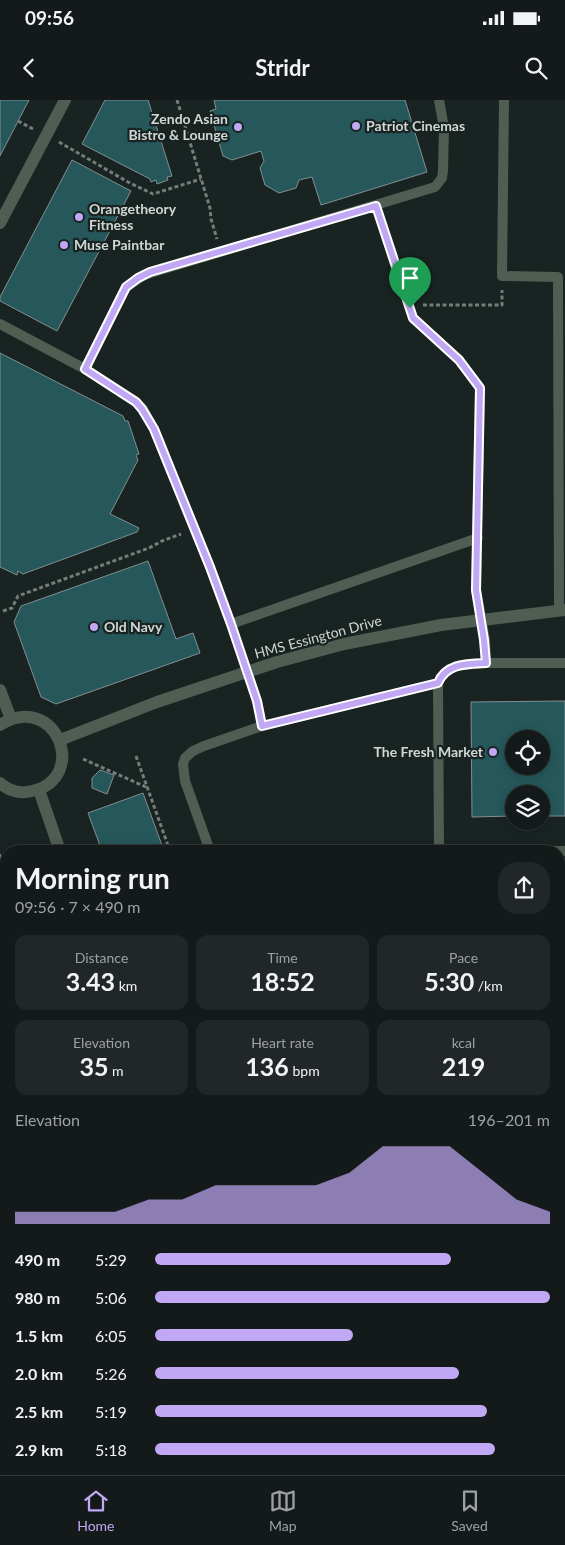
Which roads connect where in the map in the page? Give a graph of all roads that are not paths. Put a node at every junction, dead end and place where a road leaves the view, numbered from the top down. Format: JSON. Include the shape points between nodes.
{"nodes":[{"id":1,"x":65,"y":100,"type":"edge"},
{"id":2,"x":439,"y":100,"type":"edge"},
{"id":3,"x":504,"y":100,"type":"edge"},
{"id":4,"x":376,"y":206,"type":"junction"},
{"id":5,"x":0,"y":223,"type":"edge"},
{"id":6,"x":0,"y":324,"type":"edge"},
{"id":7,"x":85,"y":369,"type":"junction"},
{"id":8,"x":478,"y":538,"type":"junction"},
{"id":9,"x":562,"y":610,"type":"edge"},
{"id":10,"x":481,"y":619,"type":"junction"},
{"id":11,"x":231,"y":624,"type":"junction"},
{"id":12,"x":565,"y":662,"type":"edge"},
{"id":13,"x":486,"y":663,"type":"junction"},
{"id":14,"x":247,"y":672,"type":"junction"},
{"id":15,"x":438,"y":683,"type":"junction"},
{"id":16,"x":0,"y":690,"type":"edge"},
{"id":17,"x":5,"y":722,"type":"edge"},
{"id":18,"x":262,"y":726,"type":"junction"},
{"id":19,"x":60,"y":740,"type":"junction"},
{"id":20,"x":0,"y":783,"type":"edge"},
{"id":21,"x":39,"y":790,"type":"junction"},
{"id":22,"x":58,"y":845,"type":"edge"},
{"id":23,"x":208,"y":845,"type":"edge"},
{"id":24,"x":438,"y":845,"type":"edge"}],
"edges":[{"from":1,"to":5,"type":"street"},
{"from":2,"to":4,"type":"lane","via":[[444,128],[443,171],[439,183]]},
{"from":3,"to":9,"type":"lane","via":[[502,276],[558,277]]},
{"from":4,"to":7,"type":"lane","via":[[150,272],[132,282],[126,287]]},
{"from":4,"to":8,"type":"lane","via":[[413,318],[459,360],[480,388]]},
{"from":6,"to":7,"type":"lane"},
{"from":7,"to":11,"type":"lane","via":[[136,402],[154,429]]},
{"from":8,"to":10,"type":"lane","via":[[476,590]]},
{"from":8,"to":11,"type":"lane"},
{"from":9,"to":10,"type":"street","name":"HMS Essington Drive"},
{"from":10,"to":13,"type":"lane"},
{"from":10,"to":14,"type":"street","name":"HMS Essington Drive","via":[[344,644]]},
{"from":11,"to":14,"type":"lane"},
{"from":12,"to":13,"type":"lane"},
{"from":13,"to":15,"type":"lane","via":[[453,667],[443,674]]},
{"from":14,"to":18,"type":"lane"},
{"from":14,"to":19,"type":"street","name":"HMS Essington Drive","via":[[157,702]]},
{"from":15,"to":18,"type":"lane"},
{"from":15,"to":24,"type":"lane"},
{"from":16,"to":17,"type":"street"},
{"from":17,"to":19,"type":"street","via":[[24,716],[37,718],[48,725]]},
{"from":18,"to":23,"type":"lane","via":[[204,746],[185,758],[185,780]]},
{"from":19,"to":21,"type":"street","via":[[62,760],[58,773]]},
{"from":20,"to":21,"type":"street","via":[[15,792]]},
{"from":21,"to":22,"type":"street"}]}
